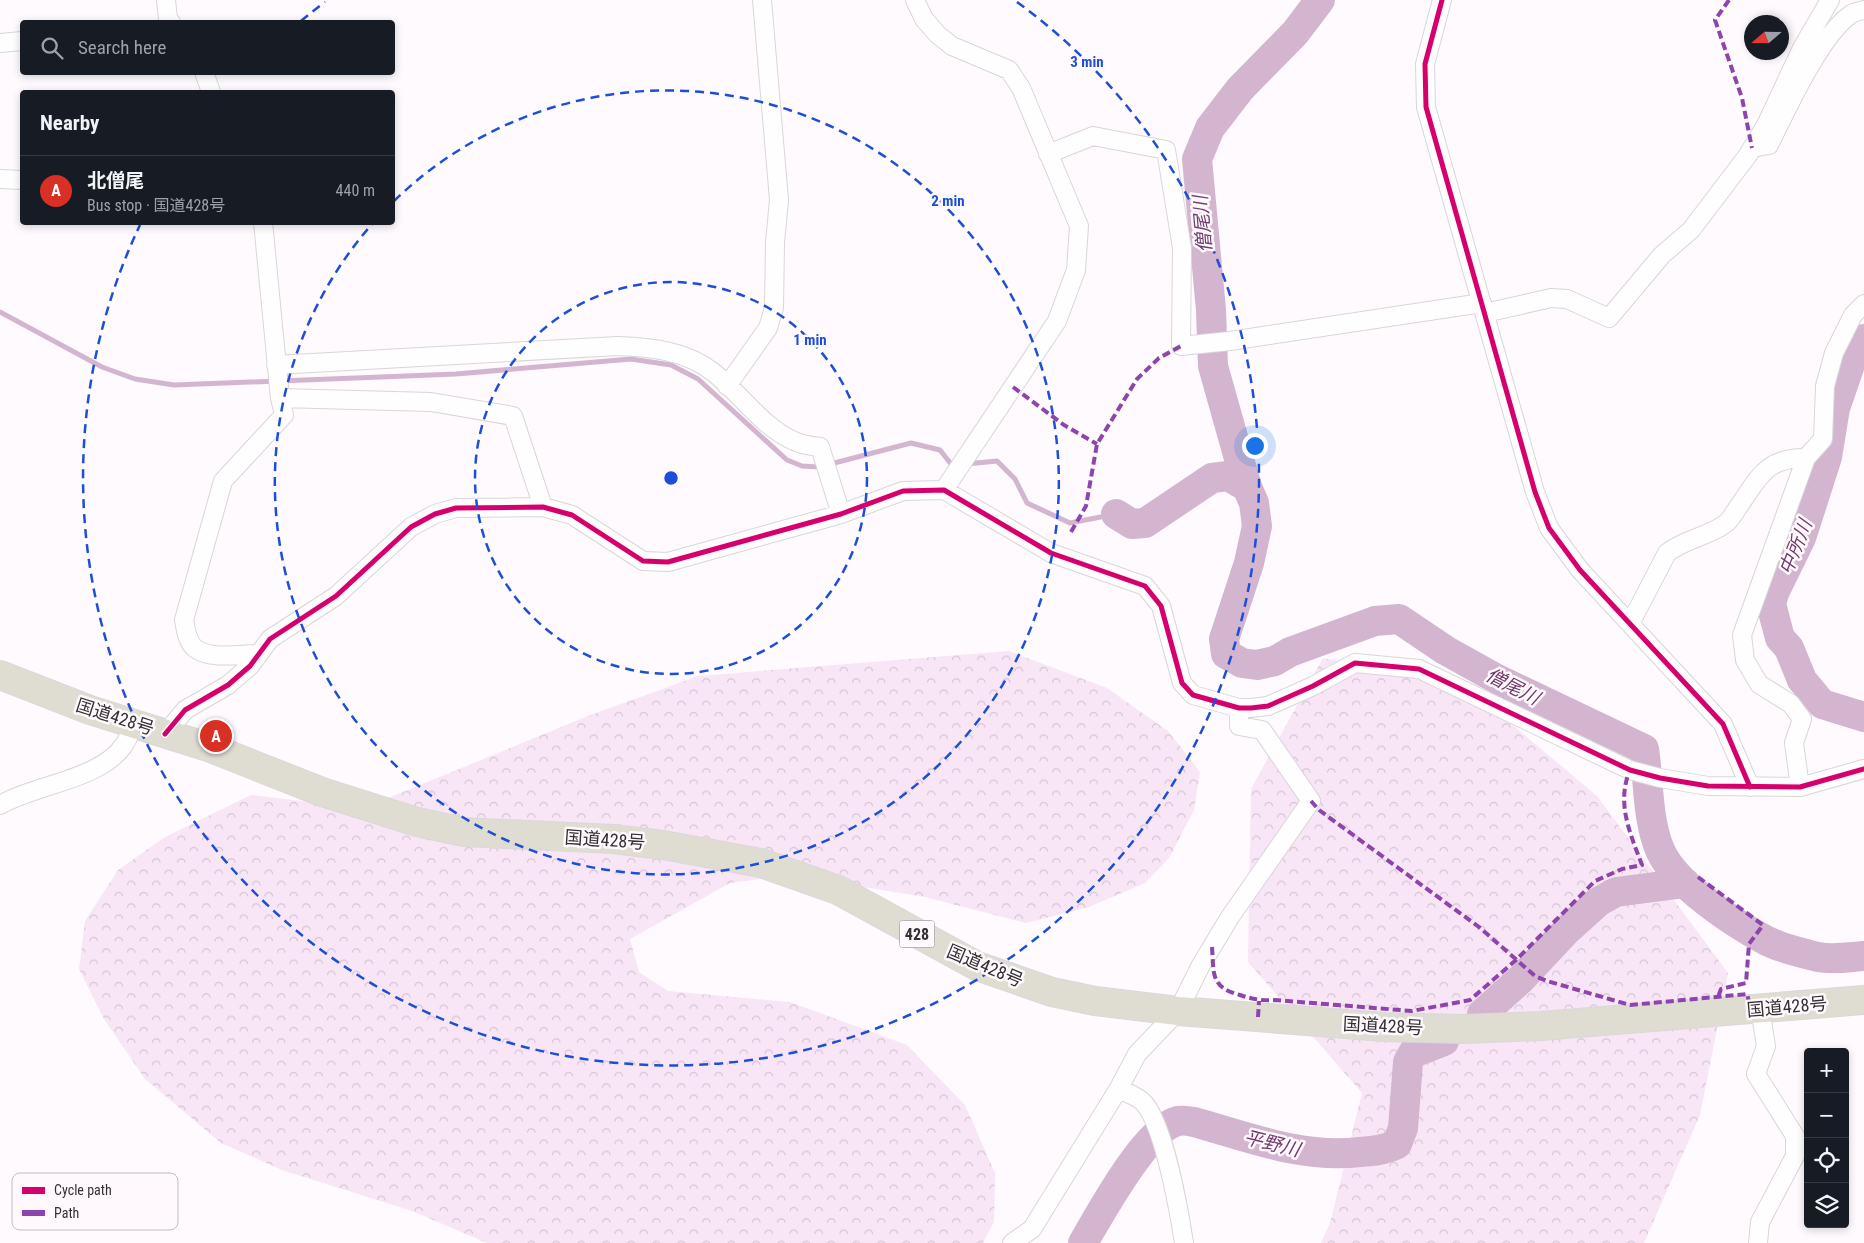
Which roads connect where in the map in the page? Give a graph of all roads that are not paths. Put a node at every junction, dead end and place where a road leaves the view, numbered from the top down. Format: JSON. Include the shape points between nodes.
{"nodes":[{"id":1,"x":166,"y":0,"type":"edge"},
{"id":2,"x":762,"y":0,"type":"edge"},
{"id":3,"x":915,"y":0,"type":"edge"},
{"id":4,"x":1442,"y":0,"type":"edge"},
{"id":5,"x":1830,"y":0,"type":"edge"},
{"id":6,"x":1864,"y":10,"type":"edge"},
{"id":7,"x":167,"y":20,"type":"edge"},
{"id":8,"x":20,"y":41,"type":"edge"},
{"id":9,"x":0,"y":43,"type":"edge"},
{"id":10,"x":205,"y":75,"type":"edge"},
{"id":11,"x":209,"y":90,"type":"edge"},
{"id":12,"x":1752,"y":148,"type":"junction"},
{"id":13,"x":1048,"y":154,"type":"junction"},
{"id":14,"x":0,"y":179,"type":"edge"},
{"id":15,"x":20,"y":180,"type":"edge"},
{"id":16,"x":262,"y":225,"type":"edge"},
{"id":17,"x":1864,"y":304,"type":"edge"},
{"id":18,"x":1484,"y":308,"type":"junction"},
{"id":19,"x":276,"y":364,"type":"junction"},
{"id":20,"x":727,"y":386,"type":"junction"},
{"id":21,"x":280,"y":398,"type":"junction"},
{"id":22,"x":1806,"y":458,"type":"junction"},
{"id":23,"x":944,"y":490,"type":"junction"},
{"id":24,"x":543,"y":508,"type":"junction"},
{"id":25,"x":841,"y":514,"type":"junction"},
{"id":26,"x":1630,"y":624,"type":"junction"},
{"id":27,"x":259,"y":654,"type":"junction"},
{"id":28,"x":0,"y":675,"type":"edge"},
{"id":29,"x":1239,"y":708,"type":"junction"},
{"id":30,"x":134,"y":724,"type":"junction"},
{"id":31,"x":165,"y":734,"type":"junction"},
{"id":32,"x":1864,"y":770,"type":"edge"},
{"id":33,"x":1750,"y":787,"type":"junction"},
{"id":34,"x":1800,"y":787,"type":"junction"},
{"id":35,"x":0,"y":805,"type":"edge"},
{"id":36,"x":1864,"y":1000,"type":"edge"},
{"id":37,"x":1760,"y":1009,"type":"junction"},
{"id":38,"x":1178,"y":1011,"type":"junction"},
{"id":39,"x":1119,"y":1088,"type":"junction"},
{"id":40,"x":1012,"y":1243,"type":"edge"},
{"id":41,"x":1184,"y":1243,"type":"edge"},
{"id":42,"x":1758,"y":1243,"type":"edge"}],
"edges":[{"from":1,"to":7,"type":"street"},
{"from":2,"to":20,"type":"street","via":[[779,200],[774,308],[768,328]]},
{"from":3,"to":13,"type":"street","via":[[924,19],[952,46],[1009,70],[1021,88]]},
{"from":4,"to":18,"type":"street","via":[[1424,64],[1426,107]]},
{"from":5,"to":12,"type":"street"},
{"from":6,"to":12,"type":"street","via":[[1851,14],[1834,30],[1797,90],[1769,145]]},
{"from":8,"to":9,"type":"street"},
{"from":10,"to":11,"type":"street"},
{"from":12,"to":18,"type":"street","via":[[1691,230],[1662,255],[1609,318],[1567,299],[1551,298]]},
{"from":13,"to":18,"type":"street","via":[[1093,136],[1166,150],[1182,248],[1181,346]]},
{"from":13,"to":23,"type":"street","via":[[1078,226],[1076,270],[1057,321]]},
{"from":14,"to":15,"type":"street"},
{"from":16,"to":19,"type":"street"},
{"from":17,"to":22,"type":"street","via":[[1853,315],[1834,354],[1825,386],[1823,439]]},
{"from":18,"to":26,"type":"street","via":[[1535,492],[1549,528],[1580,570]]},
{"from":19,"to":20,"type":"street","via":[[428,358],[469,352],[648,346],[678,353],[712,371]]},
{"from":19,"to":21,"type":"street"},
{"from":20,"to":25,"type":"street","via":[[774,429],[796,442],[820,447]]},
{"from":21,"to":24,"type":"street","via":[[431,402],[513,416]]},
{"from":21,"to":27,"type":"street","via":[[284,415],[223,481],[184,620],[188,638],[196,649],[216,655]]},
{"from":22,"to":26,"type":"street","via":[[1775,463],[1762,472],[1727,522],[1675,546],[1667,553]]},
{"from":22,"to":34,"type":"street","via":[[1742,635],[1745,660],[1759,684],[1791,704],[1802,719],[1794,743]]},
{"from":23,"to":25,"type":"street","via":[[904,491]]},
{"from":23,"to":29,"type":"street","via":[[1051,554],[1145,586],[1162,606],[1182,683],[1193,695]]},
{"from":24,"to":25,"type":"street","via":[[572,515],[643,561],[668,562]]},
{"from":24,"to":27,"type":"street","via":[[456,508],[435,514],[411,527],[336,596],[270,639]]},
{"from":26,"to":33,"type":"street","via":[[1723,724]]},
{"from":27,"to":31,"type":"street","via":[[228,685],[185,710]]},
{"from":28,"to":30,"type":"highway","name":"国道428号","number":"428"},
{"from":29,"to":33,"type":"street","via":[[1268,706],[1356,663],[1419,668],[1630,770],[1708,786]]},
{"from":29,"to":38,"type":"street","via":[[1239,726],[1262,730],[1311,801],[1230,917]]},
{"from":30,"to":31,"type":"highway","name":"国道428号","number":"428"},
{"from":30,"to":35,"type":"street","via":[[124,746],[96,769],[15,796]]},
{"from":31,"to":38,"type":"highway","name":"国道428号","number":"428","via":[[211,748],[322,792],[417,822],[464,832],[613,839],[761,863],[838,890],[942,949],[1014,980],[1095,1001]]},
{"from":32,"to":34,"type":"street"},
{"from":33,"to":34,"type":"street"},
{"from":36,"to":37,"type":"highway","name":"国道428号","number":"428"},
{"from":37,"to":38,"type":"highway","name":"国道428号","number":"428","via":[[1483,1029],[1384,1027]]},
{"from":37,"to":42,"type":"street","via":[[1766,1046],[1756,1074],[1795,1136],[1795,1156],[1760,1222]]},
{"from":38,"to":39,"type":"street","via":[[1137,1054]]},
{"from":39,"to":40,"type":"street","via":[[1032,1229]]},
{"from":39,"to":41,"type":"street","via":[[1142,1102],[1158,1129]]}]}
